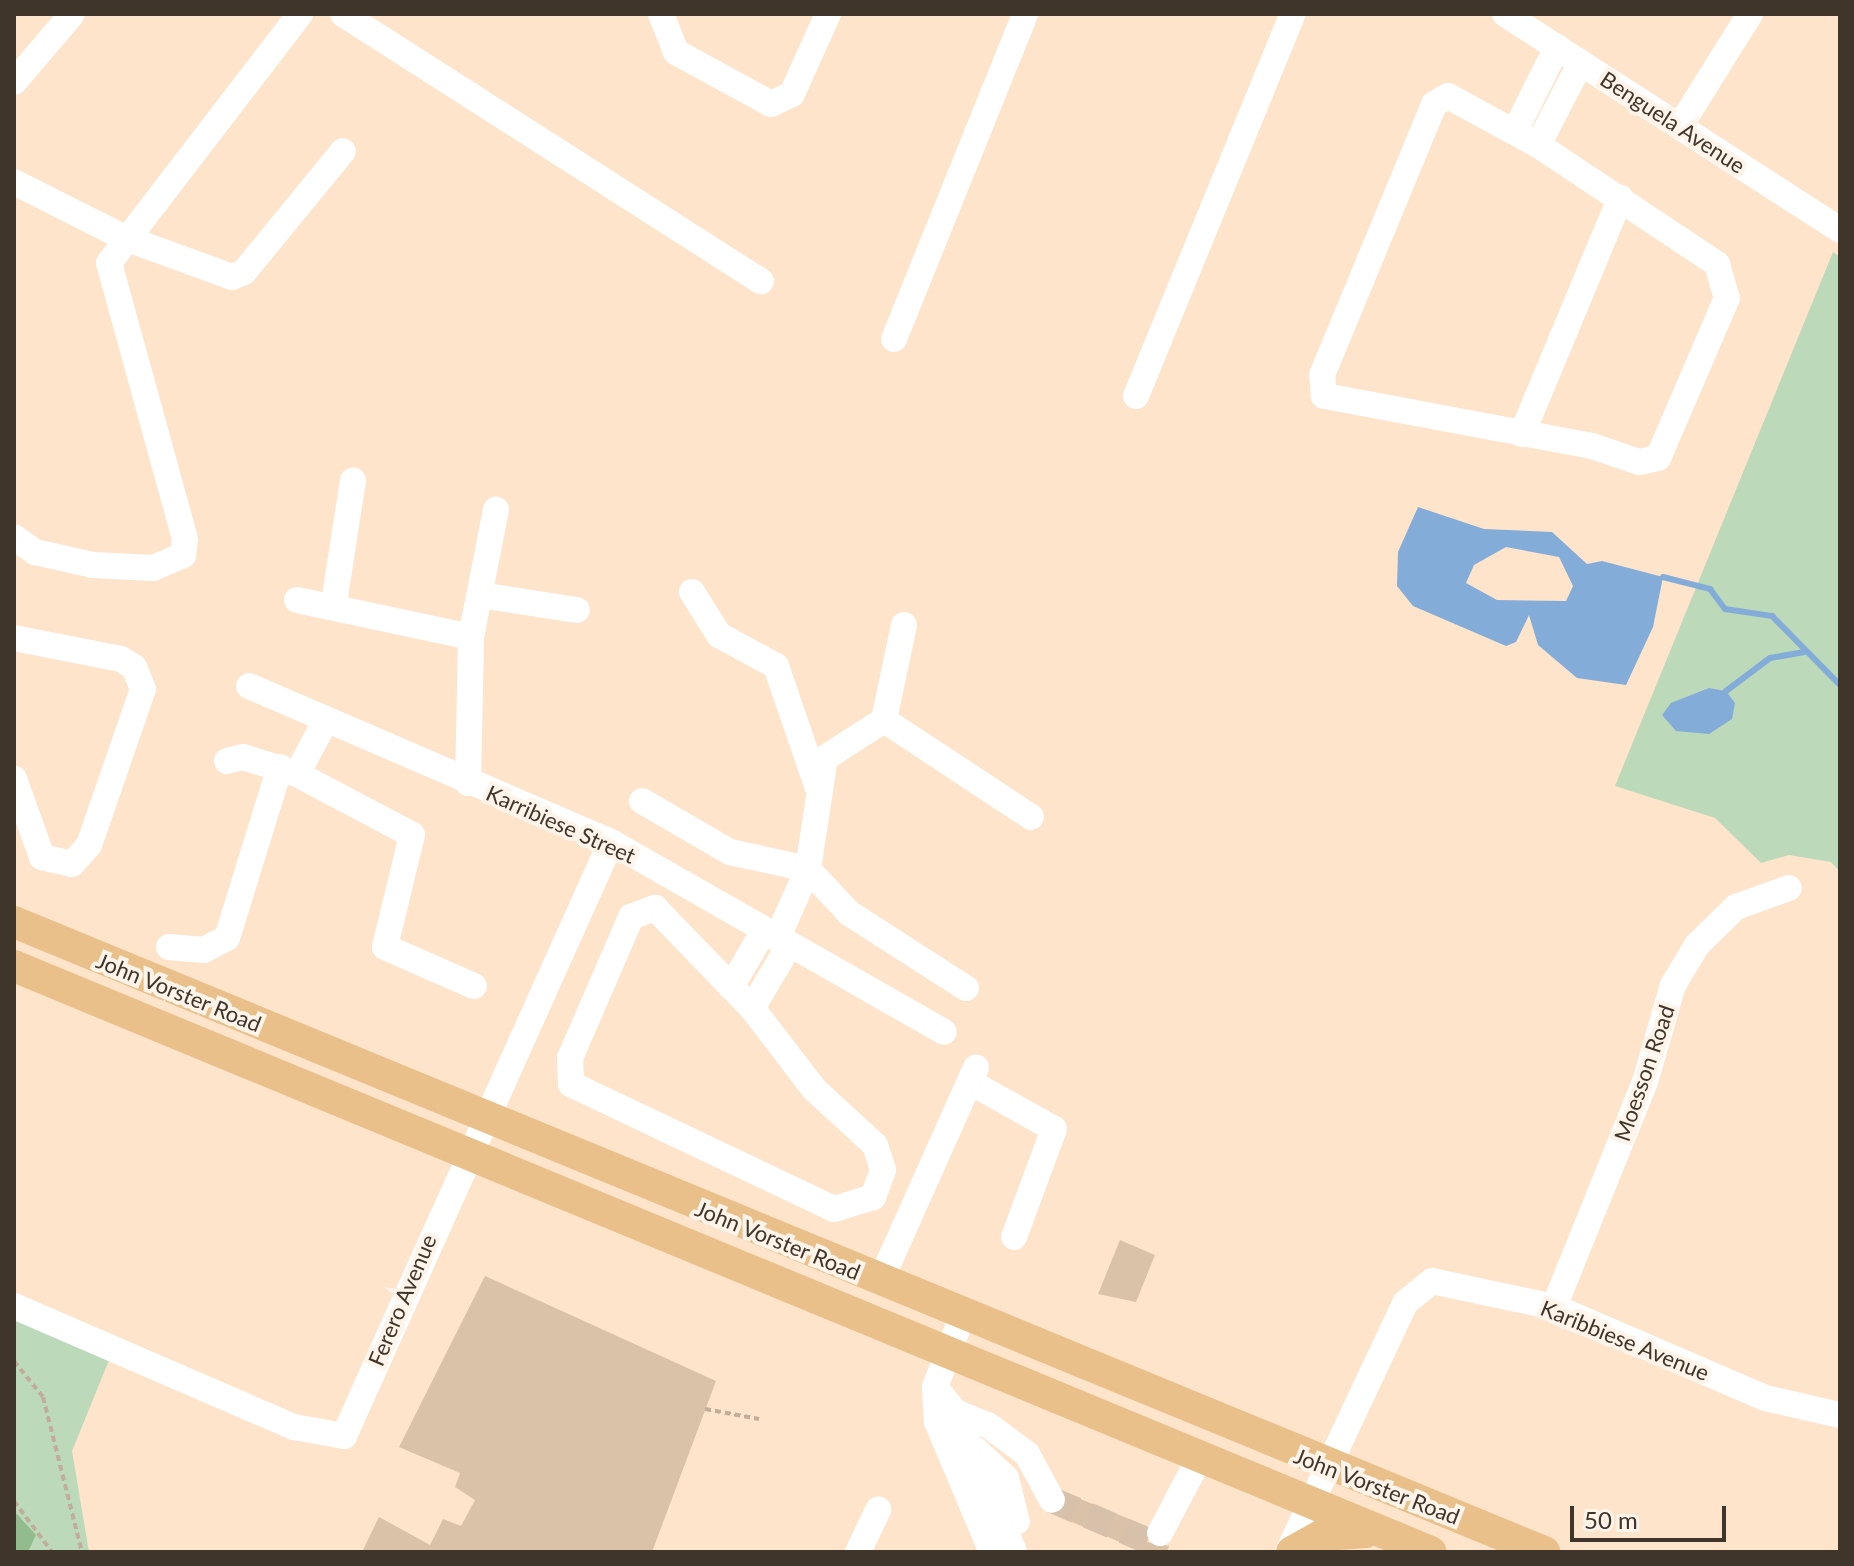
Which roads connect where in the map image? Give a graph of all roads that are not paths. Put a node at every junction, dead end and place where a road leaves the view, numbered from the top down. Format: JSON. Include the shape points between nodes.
{"nodes":[{"id":1,"x":72,"y":14,"type":"edge"},
{"id":2,"x":300,"y":14,"type":"edge"},
{"id":3,"x":343,"y":14,"type":"edge"},
{"id":4,"x":661,"y":14,"type":"edge"},
{"id":5,"x":828,"y":14,"type":"edge"},
{"id":6,"x":1025,"y":14,"type":"edge"},
{"id":7,"x":1293,"y":14,"type":"edge"},
{"id":8,"x":1505,"y":14,"type":"edge"},
{"id":9,"x":1750,"y":14,"type":"edge"},
{"id":10,"x":1557,"y":47,"type":"junction"},
{"id":11,"x":1581,"y":62,"type":"junction"},
{"id":12,"x":14,"y":82,"type":"edge"},
{"id":13,"x":1680,"y":126,"type":"junction"},
{"id":14,"x":1515,"y":131,"type":"junction"},
{"id":15,"x":1538,"y":145,"type":"junction"},
{"id":16,"x":343,"y":151,"type":"dead end"},
{"id":17,"x":14,"y":182,"type":"edge"},
{"id":18,"x":1620,"y":198,"type":"junction"},
{"id":19,"x":1840,"y":230,"type":"edge"},
{"id":20,"x":125,"y":238,"type":"junction"},
{"id":21,"x":761,"y":281,"type":"dead end"},
{"id":22,"x":894,"y":339,"type":"dead end"},
{"id":23,"x":1136,"y":396,"type":"dead end"},
{"id":24,"x":1522,"y":434,"type":"junction"},
{"id":25,"x":353,"y":480,"type":"dead end"},
{"id":26,"x":496,"y":509,"type":"dead end"},
{"id":27,"x":14,"y":537,"type":"edge"},
{"id":28,"x":692,"y":592,"type":"dead end"},
{"id":29,"x":480,"y":595,"type":"junction"},
{"id":30,"x":297,"y":600,"type":"dead end"},
{"id":31,"x":334,"y":603,"type":"junction"},
{"id":32,"x":577,"y":610,"type":"dead end"},
{"id":33,"x":904,"y":625,"type":"dead end"},
{"id":34,"x":471,"y":637,"type":"junction"},
{"id":35,"x":14,"y":638,"type":"edge"},
{"id":36,"x":249,"y":686,"type":"dead end"},
{"id":37,"x":326,"y":720,"type":"junction"},
{"id":38,"x":884,"y":720,"type":"junction"},
{"id":39,"x":227,"y":761,"type":"dead end"},
{"id":40,"x":288,"y":770,"type":"junction"},
{"id":41,"x":14,"y":779,"type":"edge"},
{"id":42,"x":468,"y":783,"type":"junction"},
{"id":43,"x":817,"y":786,"type":"junction"},
{"id":44,"x":642,"y":801,"type":"dead end"},
{"id":45,"x":1031,"y":817,"type":"dead end"},
{"id":46,"x":611,"y":842,"type":"junction"},
{"id":47,"x":808,"y":869,"type":"junction"},
{"id":48,"x":1789,"y":888,"type":"dead end"},
{"id":49,"x":14,"y":922,"type":"edge"},
{"id":50,"x":776,"y":939,"type":"junction"},
{"id":51,"x":169,"y":947,"type":"dead end"},
{"id":52,"x":14,"y":966,"type":"edge"},
{"id":53,"x":474,"y":986,"type":"dead end"},
{"id":54,"x":731,"y":987,"type":"junction"},
{"id":55,"x":966,"y":988,"type":"dead end"},
{"id":56,"x":752,"y":1008,"type":"junction"},
{"id":57,"x":944,"y":1032,"type":"dead end"},
{"id":58,"x":488,"y":1120,"type":"junction"},
{"id":59,"x":467,"y":1150,"type":"junction"},
{"id":60,"x":1014,"y":1237,"type":"dead end"},
{"id":61,"x":880,"y":1282,"type":"junction"},
{"id":62,"x":14,"y":1306,"type":"edge"},
{"id":63,"x":1554,"y":1307,"type":"junction"},
{"id":64,"x":962,"y":1317,"type":"junction"},
{"id":65,"x":947,"y":1350,"type":"junction"},
{"id":66,"x":935,"y":1387,"type":"junction"},
{"id":67,"x":955,"y":1412,"type":"junction"},
{"id":68,"x":1840,"y":1415,"type":"edge"},
{"id":69,"x":972,"y":1448,"type":"junction"},
{"id":70,"x":1200,"y":1457,"type":"junction"},
{"id":71,"x":1036,"y":1468,"type":"junction"},
{"id":72,"x":1329,"y":1468,"type":"junction"},
{"id":73,"x":1006,"y":1478,"type":"junction"},
{"id":74,"x":1052,"y":1500,"type":"tunnel mouth"},
{"id":75,"x":1310,"y":1507,"type":"junction"},
{"id":76,"x":878,"y":1510,"type":"dead end"},
{"id":77,"x":1160,"y":1533,"type":"dead end"},
{"id":78,"x":1385,"y":1533,"type":"junction"},
{"id":79,"x":1541,"y":1551,"type":"edge"},
{"id":80,"x":858,"y":1552,"type":"edge"},
{"id":81,"x":992,"y":1552,"type":"edge"},
{"id":82,"x":1014,"y":1552,"type":"edge"},
{"id":83,"x":1290,"y":1552,"type":"edge"},
{"id":84,"x":1431,"y":1552,"type":"edge"}],
"edges":[{"from":1,"to":12,"type":"street"},
{"from":2,"to":20,"type":"street"},
{"from":3,"to":21,"type":"street"},
{"from":4,"to":5,"type":"street","via":[[676,52],[771,104],[792,94]]},
{"from":6,"to":22,"type":"street"},
{"from":7,"to":23,"type":"street"},
{"from":8,"to":10,"type":"street","name":"Benguela Avenue"},
{"from":9,"to":13,"type":"street"},
{"from":10,"to":11,"type":"street","name":"Benguela Avenue"},
{"from":10,"to":14,"type":"street"},
{"from":11,"to":13,"type":"street","name":"Benguela Avenue"},
{"from":11,"to":15,"type":"street"},
{"from":13,"to":19,"type":"street","name":"Benguela Avenue"},
{"from":14,"to":15,"type":"street"},
{"from":14,"to":24,"type":"street","via":[[1456,96],[1434,104],[1321,386],[1332,401]]},
{"from":15,"to":18,"type":"street"},
{"from":16,"to":20,"type":"street","via":[[238,276]]},
{"from":17,"to":20,"type":"street"},
{"from":18,"to":24,"type":"street"},
{"from":18,"to":24,"type":"street","via":[[1710,256],[1726,288],[1665,449],[1639,462]]},
{"from":20,"to":27,"type":"street","via":[[108,272],[185,539],[183,555],[153,568],[93,565],[35,552]]},
{"from":25,"to":31,"type":"street"},
{"from":26,"to":29,"type":"street"},
{"from":28,"to":43,"type":"street","via":[[719,635],[776,666]]},
{"from":29,"to":32,"type":"street"},
{"from":29,"to":34,"type":"street"},
{"from":30,"to":31,"type":"street"},
{"from":31,"to":34,"type":"street"},
{"from":33,"to":38,"type":"street"},
{"from":34,"to":42,"type":"street"},
{"from":35,"to":41,"type":"street","via":[[121,659],[134,667],[143,689],[89,845],[72,864],[42,857]]},
{"from":36,"to":37,"type":"street","name":"Karribiese Street"},
{"from":37,"to":40,"type":"street"},
{"from":37,"to":42,"type":"street","name":"Karribiese Street"},
{"from":38,"to":43,"type":"street","via":[[825,758]]},
{"from":38,"to":45,"type":"street"},
{"from":39,"to":40,"type":"street"},
{"from":40,"to":51,"type":"street","via":[[227,938],[204,950]]},
{"from":40,"to":53,"type":"street","via":[[412,835],[385,947]]},
{"from":42,"to":46,"type":"street","name":"Karribiese Street"},
{"from":43,"to":47,"type":"street"},
{"from":44,"to":47,"type":"street","via":[[730,852]]},
{"from":46,"to":50,"type":"street","name":"Karribiese Street"},
{"from":46,"to":58,"type":"street","name":"Ferero Avenue"},
{"from":47,"to":50,"type":"street"},
{"from":47,"to":55,"type":"street","via":[[849,913]]},
{"from":48,"to":63,"type":"street","name":"Moesson Road","via":[[1736,907],[1697,945],[1673,985],[1645,1082]]},
{"from":49,"to":58,"type":"main road","name":"John Vorster Road"},
{"from":50,"to":54,"type":"street"},
{"from":50,"to":56,"type":"street"},
{"from":50,"to":57,"type":"street","name":"Karribiese Street"},
{"from":52,"to":59,"type":"main road","name":"John Vorster Road"},
{"from":54,"to":56,"type":"street"},
{"from":54,"to":56,"type":"street","via":[[666,915],[638,909],[570,1058],[571,1084],[819,1202],[859,1205],[880,1184],[882,1156],[815,1090]]},
{"from":58,"to":59,"type":"street","name":"Ferero Avenue"},
{"from":58,"to":61,"type":"main road","name":"John Vorster Road"},
{"from":59,"to":62,"type":"street","name":"Ferero Avenue","via":[[344,1436],[294,1427]]},
{"from":59,"to":65,"type":"main road","name":"John Vorster Road"},
{"from":60,"to":61,"type":"street","via":[[1054,1129],[973,1075]]},
{"from":61,"to":64,"type":"main road","name":"John Vorster Road"},
{"from":63,"to":68,"type":"street","name":"Karibbiese Avenue","via":[[1765,1398]]},
{"from":63,"to":72,"type":"street","name":"Karibbiese Avenue","via":[[1444,1281],[1420,1286],[1405,1303]]},
{"from":64,"to":65,"type":"street"},
{"from":64,"to":72,"type":"main road","name":"John Vorster Road"},
{"from":65,"to":66,"type":"street"},
{"from":65,"to":70,"type":"main road","name":"John Vorster Road"},
{"from":66,"to":67,"type":"street"},
{"from":66,"to":81,"type":"street","via":[[944,1443]]},
{"from":67,"to":69,"type":"street"},
{"from":67,"to":71,"type":"street","via":[[999,1432]]},
{"from":69,"to":73,"type":"street"},
{"from":69,"to":82,"type":"street"},
{"from":70,"to":75,"type":"main road","name":"John Vorster Road"},
{"from":70,"to":77,"type":"street"},
{"from":71,"to":73,"type":"street"},
{"from":71,"to":74,"type":"street"},
{"from":72,"to":75,"type":"street"},
{"from":72,"to":79,"type":"main road","name":"John Vorster Road"},
{"from":73,"to":82,"type":"street","via":[[1017,1520]]},
{"from":75,"to":78,"type":"main road","name":"John Vorster Road"},
{"from":75,"to":83,"type":"street"},
{"from":76,"to":80,"type":"street"},
{"from":78,"to":83,"type":"main road","via":[[1334,1533]]},
{"from":78,"to":84,"type":"main road","name":"John Vorster Road"}]}
